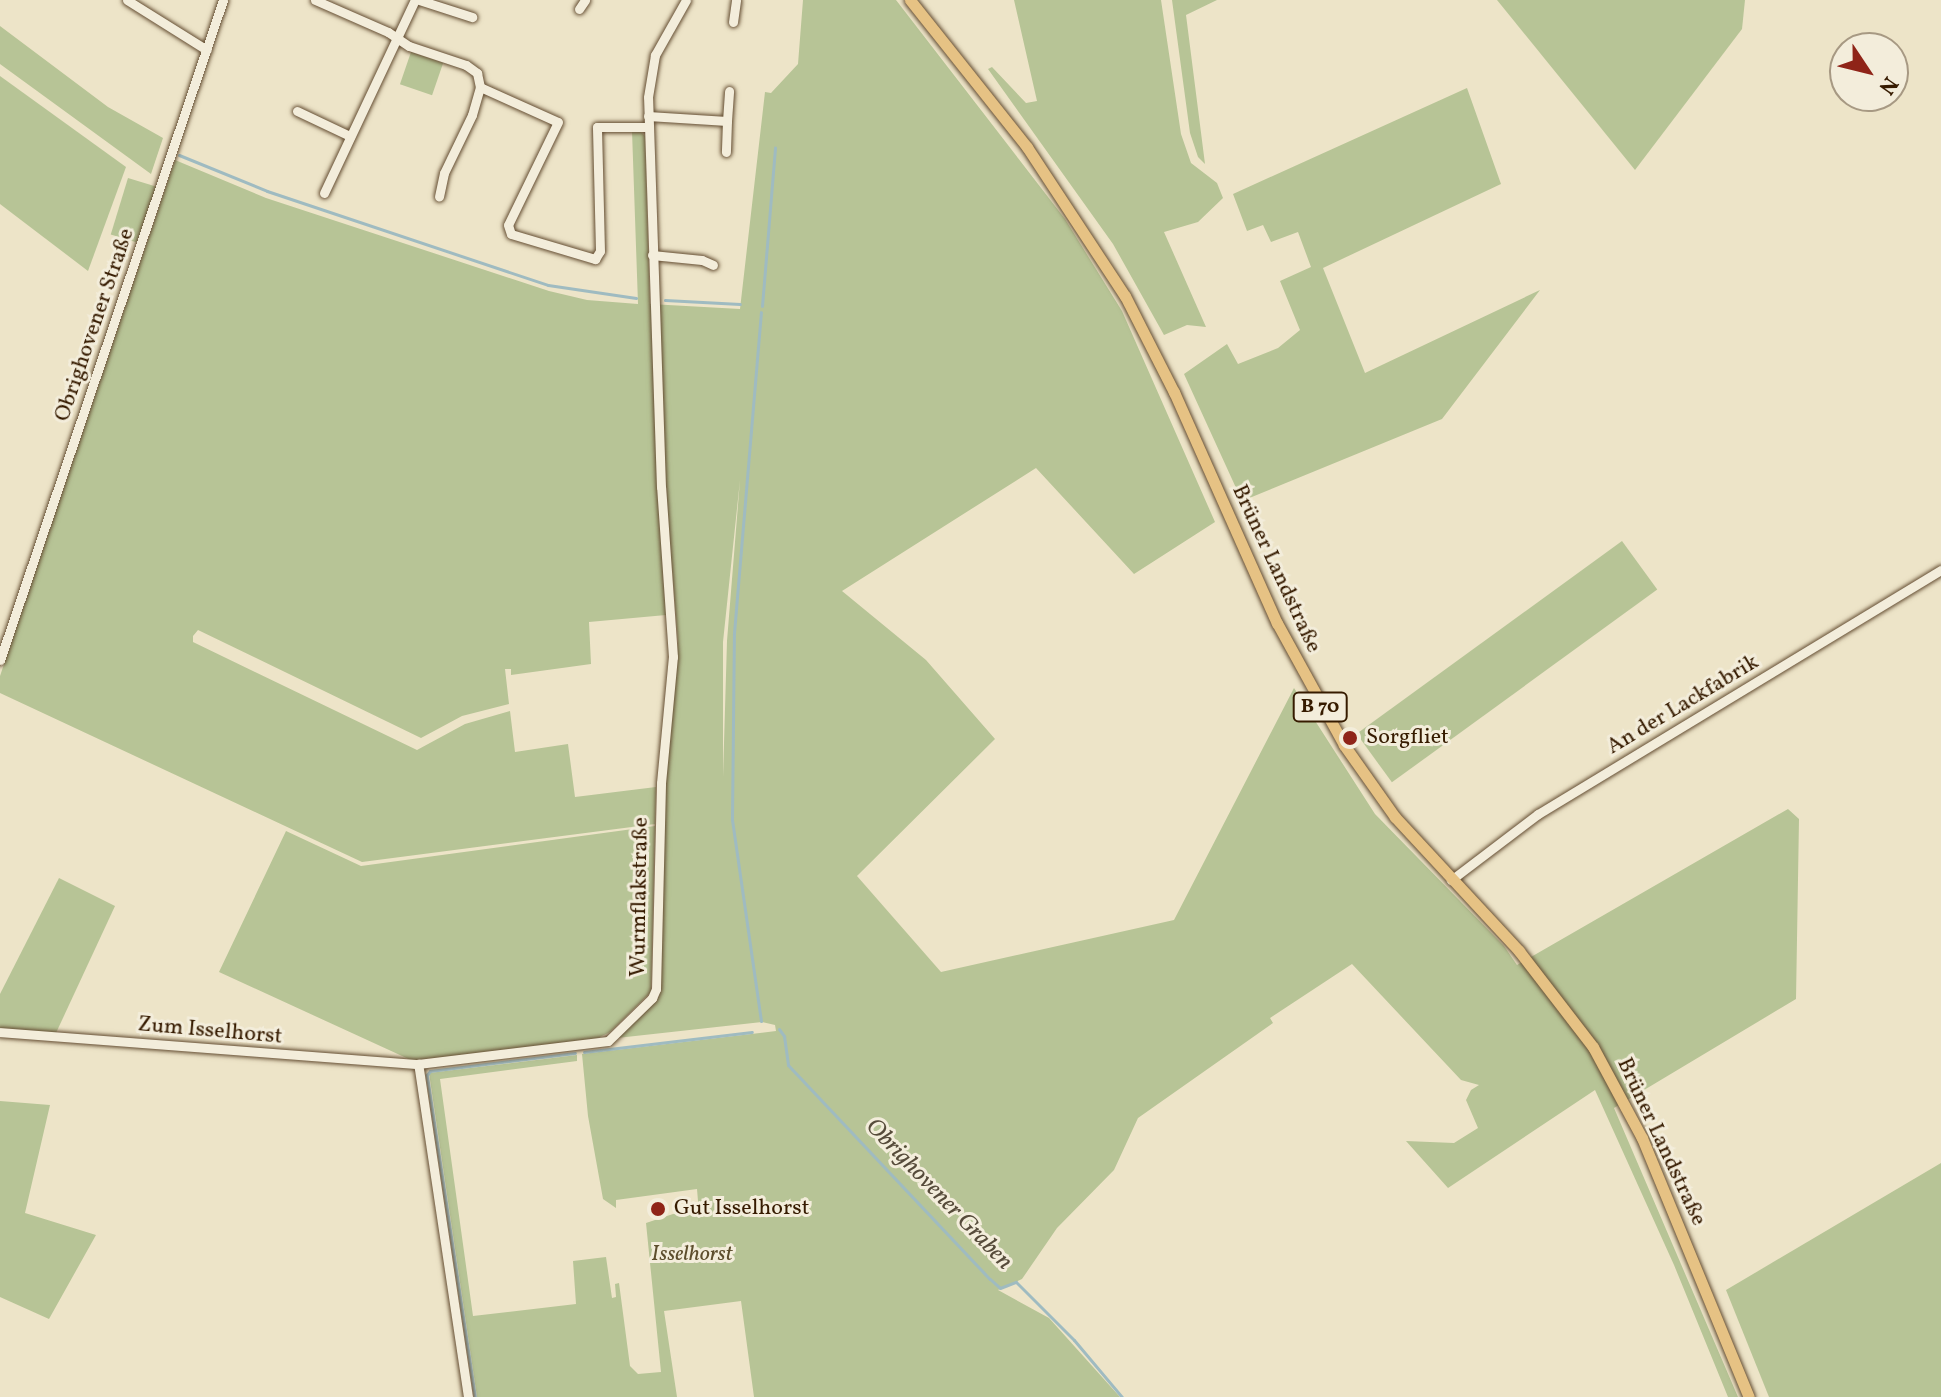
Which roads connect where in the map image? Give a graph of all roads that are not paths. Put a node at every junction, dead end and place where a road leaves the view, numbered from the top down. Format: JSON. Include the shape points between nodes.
{"nodes":[{"id":1,"x":223,"y":0,"type":"edge"},
{"id":2,"x":315,"y":0,"type":"edge"},
{"id":3,"x":417,"y":0,"type":"edge"},
{"id":4,"x":686,"y":0,"type":"edge"},
{"id":5,"x":736,"y":0,"type":"edge"},
{"id":6,"x":910,"y":0,"type":"edge"},
{"id":7,"x":129,"y":1,"type":"edge"},
{"id":8,"x":472,"y":17,"type":"dead end"},
{"id":9,"x":733,"y":22,"type":"dead end"},
{"id":10,"x":397,"y":37,"type":"junction"},
{"id":11,"x":207,"y":50,"type":"junction"},
{"id":12,"x":480,"y":87,"type":"junction"},
{"id":13,"x":729,"y":91,"type":"dead end"},
{"id":14,"x":297,"y":111,"type":"dead end"},
{"id":15,"x":648,"y":116,"type":"junction"},
{"id":16,"x":727,"y":121,"type":"junction"},
{"id":17,"x":648,"y":127,"type":"junction"},
{"id":18,"x":350,"y":136,"type":"junction"},
{"id":19,"x":726,"y":152,"type":"dead end"},
{"id":20,"x":324,"y":193,"type":"dead end"},
{"id":21,"x":439,"y":196,"type":"dead end"},
{"id":22,"x":652,"y":255,"type":"junction"},
{"id":23,"x":713,"y":265,"type":"dead end"},
{"id":24,"x":1941,"y":570,"type":"edge"},
{"id":25,"x":0,"y":660,"type":"edge"},
{"id":26,"x":1451,"y":880,"type":"junction"},
{"id":27,"x":0,"y":1032,"type":"edge"},
{"id":28,"x":418,"y":1064,"type":"junction"},
{"id":29,"x":468,"y":1397,"type":"edge"},
{"id":30,"x":1749,"y":1397,"type":"edge"}],
"edges":[{"from":1,"to":11,"type":"street","name":"Obrighovener Straße"},
{"from":2,"to":10,"type":"street"},
{"from":3,"to":8,"type":"street"},
{"from":3,"to":10,"type":"street"},
{"from":4,"to":15,"type":"street","name":"Wurmflakstraße","via":[[655,55]]},
{"from":5,"to":9,"type":"street"},
{"from":6,"to":26,"type":"main road","name":"Brüner Landstraße","number":"B 70","via":[[1027,147],[1096,248],[1169,381],[1315,699],[1373,789]]},
{"from":7,"to":11,"type":"street"},
{"from":10,"to":12,"type":"street","via":[[466,65],[477,73]]},
{"from":10,"to":18,"type":"street"},
{"from":11,"to":25,"type":"street","name":"Obrighovener Straße"},
{"from":12,"to":17,"type":"street","via":[[558,122],[508,225],[511,234],[595,259],[600,251],[597,127]]},
{"from":12,"to":21,"type":"street"},
{"from":13,"to":16,"type":"street"},
{"from":14,"to":18,"type":"street"},
{"from":15,"to":16,"type":"street"},
{"from":15,"to":17,"type":"street","name":"Wurmflakstraße"},
{"from":16,"to":19,"type":"street"},
{"from":17,"to":22,"type":"street","name":"Wurmflakstraße"},
{"from":18,"to":20,"type":"street"},
{"from":22,"to":23,"type":"street"},
{"from":22,"to":28,"type":"street","name":"Wurmflakstraße","via":[[673,657],[661,783],[656,989],[608,1041]]},
{"from":24,"to":26,"type":"street","name":"An der Lackfabrik","via":[[1538,814]]},
{"from":26,"to":30,"type":"main road","name":"Brüner Landstraße","number":"B 70","via":[[1551,989],[1618,1090]]},
{"from":27,"to":28,"type":"street","name":"Zum Isselhorst"},
{"from":28,"to":29,"type":"street"}]}
